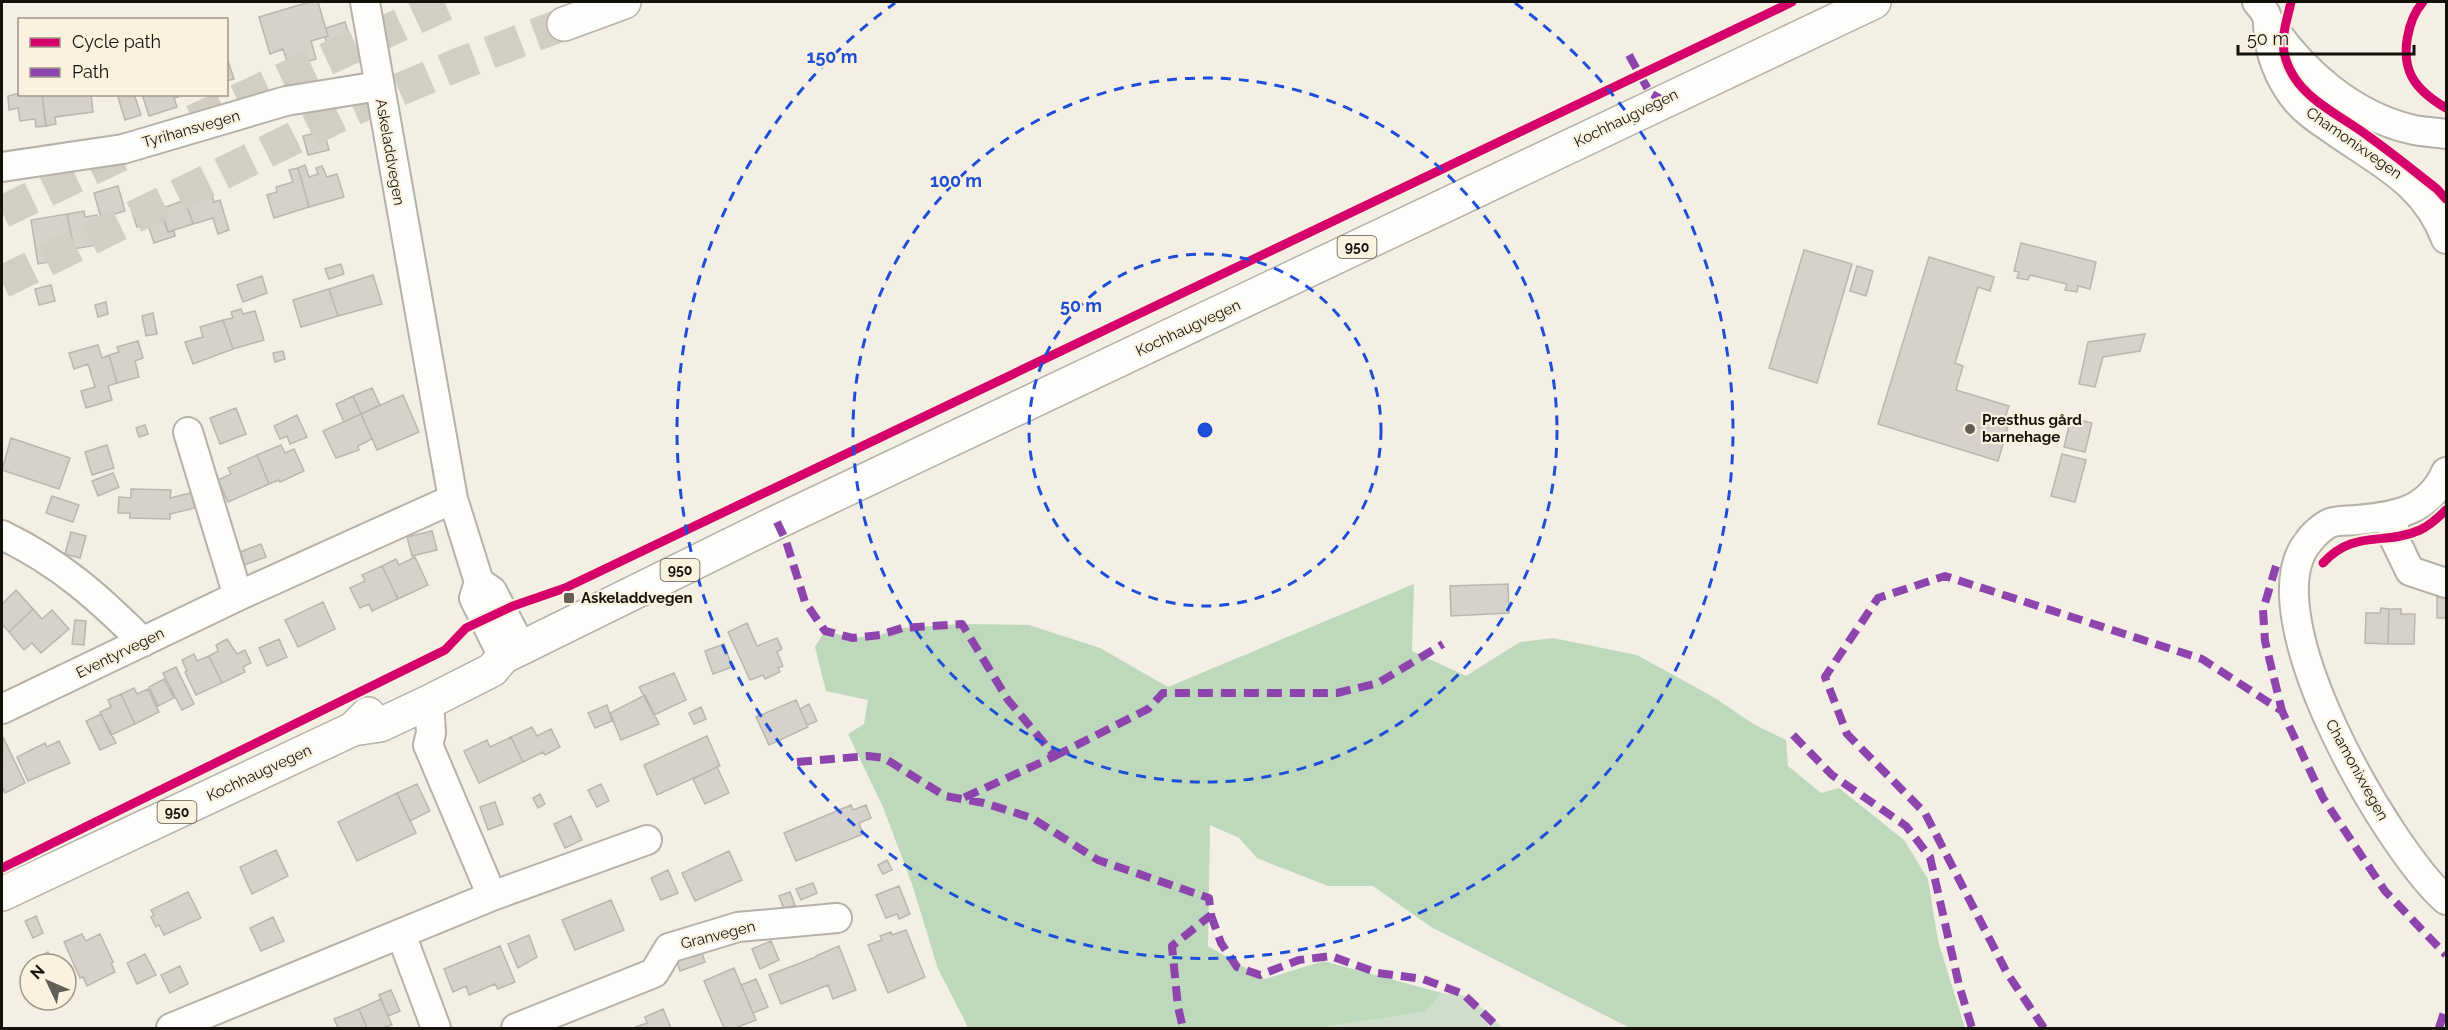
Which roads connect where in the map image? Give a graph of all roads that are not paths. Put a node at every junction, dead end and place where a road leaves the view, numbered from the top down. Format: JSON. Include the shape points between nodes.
{"nodes":[{"id":1,"x":365,"y":2,"type":"edge"},
{"id":2,"x":624,"y":2,"type":"edge"},
{"id":3,"x":1874,"y":2,"type":"edge"},
{"id":4,"x":2264,"y":9,"type":"edge"},
{"id":5,"x":564,"y":24,"type":"tunnel mouth"},
{"id":6,"x":379,"y":86,"type":"junction"},
{"id":7,"x":2446,"y":134,"type":"edge"},
{"id":8,"x":2,"y":167,"type":"edge"},
{"id":9,"x":2446,"y":239,"type":"edge"},
{"id":10,"x":188,"y":432,"type":"dead end"},
{"id":11,"x":2446,"y":472,"type":"edge"},
{"id":12,"x":453,"y":499,"type":"junction"},
{"id":13,"x":2395,"y":516,"type":"junction"},
{"id":14,"x":2,"y":535,"type":"edge"},
{"id":15,"x":2446,"y":583,"type":"edge"},
{"id":16,"x":238,"y":596,"type":"junction"},
{"id":17,"x":143,"y":642,"type":"junction"},
{"id":18,"x":512,"y":652,"type":"junction"},
{"id":19,"x":429,"y":702,"type":"junction"},
{"id":20,"x":2,"y":709,"type":"edge"},
{"id":21,"x":395,"y":718,"type":"junction"},
{"id":22,"x":353,"y":729,"type":"junction"},
{"id":23,"x":428,"y":745,"type":"junction"},
{"id":24,"x":647,"y":840,"type":"dead end"},
{"id":25,"x":2,"y":894,"type":"edge"},
{"id":26,"x":492,"y":896,"type":"junction"},
{"id":27,"x":2446,"y":900,"type":"edge"},
{"id":28,"x":837,"y":918,"type":"dead end"},
{"id":29,"x":401,"y":934,"type":"junction"},
{"id":30,"x":171,"y":1029,"type":"edge"},
{"id":31,"x":436,"y":1029,"type":"edge"},
{"id":32,"x":516,"y":1029,"type":"edge"}],
"edges":[{"from":1,"to":6,"type":"street","name":"Askeladdvegen"},
{"from":2,"to":5,"type":"main road"},
{"from":3,"to":18,"type":"main road","name":"Kochhaugvegen","number":"950","via":[[777,522]]},
{"from":4,"to":7,"type":"street","via":[[2304,67],[2337,94],[2371,114],[2409,129]]},
{"from":4,"to":9,"type":"street","name":"Chamonixvegen","via":[[2273,56],[2299,103],[2411,183],[2428,204]]},
{"from":6,"to":8,"type":"street","name":"Tyrihansvegen","via":[[286,101],[123,149]]},
{"from":6,"to":12,"type":"street","name":"Askeladdvegen"},
{"from":10,"to":16,"type":"street"},
{"from":11,"to":13,"type":"street","name":"Chamonixvegen","via":[[2441,485],[2422,504]]},
{"from":12,"to":16,"type":"street","name":"Eventyrvegen"},
{"from":12,"to":18,"type":"street","name":"Askeladdvegen","via":[[479,582],[474,598]]},
{"from":13,"to":15,"type":"street","via":[[2393,536],[2410,571]]},
{"from":13,"to":27,"type":"street","name":"Chamonixvegen","via":[[2330,523],[2308,541],[2296,564],[2295,609],[2323,708],[2354,771],[2406,853]]},
{"from":14,"to":17,"type":"street","via":[[77,580]]},
{"from":16,"to":17,"type":"street","name":"Eventyrvegen"},
{"from":17,"to":20,"type":"street","name":"Eventyrvegen"},
{"from":18,"to":19,"type":"main road","name":"Kochhaugvegen","number":"950","via":[[492,670]]},
{"from":18,"to":22,"type":"main road","name":"Kochhaugvegen","number":"950","via":[[485,656],[445,675],[374,710]]},
{"from":19,"to":21,"type":"main road","name":"Kochhaugvegen","number":"950"},
{"from":19,"to":23,"type":"street"},
{"from":21,"to":22,"type":"main road","name":"Kochhaugvegen","number":"950"},
{"from":21,"to":23,"type":"street"},
{"from":22,"to":25,"type":"main road","name":"Kochhaugvegen","number":"950"},
{"from":23,"to":26,"type":"street"},
{"from":24,"to":26,"type":"street"},
{"from":26,"to":29,"type":"street"},
{"from":28,"to":32,"type":"street","name":"Granvegen","via":[[738,927],[669,948],[654,973]]},
{"from":29,"to":30,"type":"street"},
{"from":29,"to":31,"type":"street"}]}
